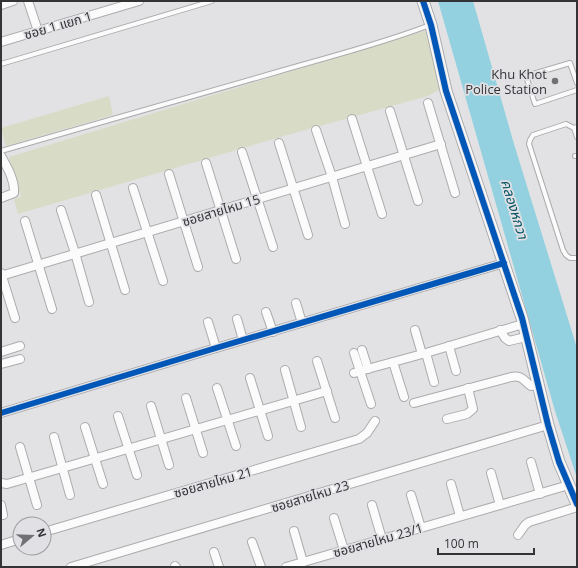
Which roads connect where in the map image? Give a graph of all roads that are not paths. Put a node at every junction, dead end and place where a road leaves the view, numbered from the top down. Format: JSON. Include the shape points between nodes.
{"nodes":[{"id":1,"x":28,"y":1,"type":"edge"},
{"id":2,"x":139,"y":1,"type":"edge"},
{"id":3,"x":212,"y":1,"type":"edge"},
{"id":4,"x":423,"y":1,"type":"edge"},
{"id":5,"x":431,"y":25,"type":"junction"},
{"id":6,"x":38,"y":31,"type":"junction"},
{"id":7,"x":1,"y":42,"type":"edge"},
{"id":8,"x":1,"y":64,"type":"edge"},
{"id":9,"x":577,"y":84,"type":"edge"},
{"id":10,"x":577,"y":90,"type":"edge"},
{"id":11,"x":428,"y":103,"type":"dead end"},
{"id":12,"x":390,"y":111,"type":"dead end"},
{"id":13,"x":352,"y":119,"type":"dead end"},
{"id":14,"x":576,"y":129,"type":"edge"},
{"id":15,"x":316,"y":130,"type":"dead end"},
{"id":16,"x":577,"y":137,"type":"edge"},
{"id":17,"x":280,"y":143,"type":"dead end"},
{"id":18,"x":441,"y":144,"type":"junction"},
{"id":19,"x":1,"y":151,"type":"edge"},
{"id":20,"x":242,"y":152,"type":"dead end"},
{"id":21,"x":404,"y":155,"type":"junction"},
{"id":22,"x":1,"y":156,"type":"edge"},
{"id":23,"x":206,"y":163,"type":"dead end"},
{"id":24,"x":368,"y":166,"type":"junction"},
{"id":25,"x":169,"y":174,"type":"dead end"},
{"id":26,"x":332,"y":177,"type":"junction"},
{"id":27,"x":133,"y":188,"type":"dead end"},
{"id":28,"x":294,"y":188,"type":"junction"},
{"id":29,"x":455,"y":193,"type":"dead end"},
{"id":30,"x":96,"y":195,"type":"dead end"},
{"id":31,"x":1,"y":198,"type":"edge"},
{"id":32,"x":257,"y":199,"type":"junction"},
{"id":33,"x":418,"y":200,"type":"dead end"},
{"id":34,"x":61,"y":210,"type":"dead end"},
{"id":35,"x":221,"y":210,"type":"junction"},
{"id":36,"x":382,"y":214,"type":"dead end"},
{"id":37,"x":25,"y":221,"type":"dead end"},
{"id":38,"x":184,"y":221,"type":"junction"},
{"id":39,"x":345,"y":224,"type":"dead end"},
{"id":40,"x":147,"y":232,"type":"junction"},
{"id":41,"x":308,"y":235,"type":"dead end"},
{"id":42,"x":111,"y":243,"type":"junction"},
{"id":43,"x":273,"y":247,"type":"dead end"},
{"id":44,"x":75,"y":253,"type":"junction"},
{"id":45,"x":577,"y":258,"type":"edge"},
{"id":46,"x":236,"y":259,"type":"dead end"},
{"id":47,"x":504,"y":263,"type":"junction"},
{"id":48,"x":39,"y":264,"type":"junction"},
{"id":49,"x":198,"y":266,"type":"dead end"},
{"id":50,"x":1,"y":275,"type":"edge"},
{"id":51,"x":163,"y":281,"type":"dead end"},
{"id":52,"x":125,"y":290,"type":"dead end"},
{"id":53,"x":88,"y":302,"type":"dead end"},
{"id":54,"x":296,"y":303,"type":"dead end"},
{"id":55,"x":52,"y":309,"type":"dead end"},
{"id":56,"x":266,"y":312,"type":"dead end"},
{"id":57,"x":15,"y":318,"type":"dead end"},
{"id":58,"x":237,"y":319,"type":"dead end"},
{"id":59,"x":208,"y":322,"type":"dead end"},
{"id":60,"x":302,"y":323,"type":"junction"},
{"id":61,"x":523,"y":324,"type":"junction"},
{"id":62,"x":415,"y":330,"type":"dead end"},
{"id":63,"x":500,"y":330,"type":"junction"},
{"id":64,"x":272,"y":332,"type":"junction"},
{"id":65,"x":526,"y":337,"type":"junction"},
{"id":66,"x":243,"y":340,"type":"junction"},
{"id":67,"x":20,"y":346,"type":"dead end"},
{"id":68,"x":449,"y":346,"type":"junction"},
{"id":69,"x":216,"y":348,"type":"junction"},
{"id":70,"x":362,"y":350,"type":"dead end"},
{"id":71,"x":1,"y":352,"type":"edge"},
{"id":72,"x":354,"y":353,"type":"dead end"},
{"id":73,"x":424,"y":354,"type":"junction"},
{"id":74,"x":20,"y":359,"type":"dead end"},
{"id":75,"x":317,"y":361,"type":"dead end"},
{"id":76,"x":393,"y":362,"type":"junction"},
{"id":77,"x":1,"y":364,"type":"edge"},
{"id":78,"x":368,"y":369,"type":"junction"},
{"id":79,"x":286,"y":370,"type":"dead end"},
{"id":80,"x":456,"y":371,"type":"dead end"},
{"id":81,"x":357,"y":372,"type":"junction"},
{"id":82,"x":250,"y":378,"type":"dead end"},
{"id":83,"x":434,"y":382,"type":"dead end"},
{"id":84,"x":538,"y":385,"type":"junction"},
{"id":85,"x":217,"y":388,"type":"dead end"},
{"id":86,"x":468,"y":388,"type":"junction"},
{"id":87,"x":326,"y":391,"type":"junction"},
{"id":88,"x":404,"y":397,"type":"dead end"},
{"id":89,"x":186,"y":398,"type":"dead end"},
{"id":90,"x":294,"y":401,"type":"junction"},
{"id":91,"x":414,"y":403,"type":"dead end"},
{"id":92,"x":371,"y":404,"type":"dead end"},
{"id":93,"x":151,"y":406,"type":"dead end"},
{"id":94,"x":260,"y":411,"type":"junction"},
{"id":95,"x":1,"y":413,"type":"edge"},
{"id":96,"x":118,"y":416,"type":"dead end"},
{"id":97,"x":335,"y":418,"type":"dead end"},
{"id":98,"x":447,"y":419,"type":"dead end"},
{"id":99,"x":228,"y":420,"type":"junction"},
{"id":100,"x":375,"y":421,"type":"dead end"},
{"id":101,"x":548,"y":426,"type":"junction"},
{"id":102,"x":85,"y":427,"type":"dead end"},
{"id":103,"x":301,"y":427,"type":"dead end"},
{"id":104,"x":195,"y":430,"type":"junction"},
{"id":105,"x":268,"y":436,"type":"dead end"},
{"id":106,"x":54,"y":437,"type":"dead end"},
{"id":107,"x":161,"y":440,"type":"junction"},
{"id":108,"x":236,"y":446,"type":"dead end"},
{"id":109,"x":20,"y":447,"type":"dead end"},
{"id":110,"x":129,"y":447,"type":"junction"},
{"id":111,"x":203,"y":453,"type":"dead end"},
{"id":112,"x":96,"y":457,"type":"junction"},
{"id":113,"x":531,"y":462,"type":"dead end"},
{"id":114,"x":169,"y":465,"type":"dead end"},
{"id":115,"x":62,"y":467,"type":"junction"},
{"id":116,"x":491,"y":473,"type":"dead end"},
{"id":117,"x":137,"y":475,"type":"dead end"},
{"id":118,"x":28,"y":477,"type":"junction"},
{"id":119,"x":1,"y":483,"type":"edge"},
{"id":120,"x":103,"y":484,"type":"dead end"},
{"id":121,"x":451,"y":484,"type":"dead end"},
{"id":122,"x":562,"y":488,"type":"dead end"},
{"id":123,"x":540,"y":494,"type":"junction"},
{"id":124,"x":70,"y":495,"type":"dead end"},
{"id":125,"x":411,"y":495,"type":"dead end"},
{"id":126,"x":577,"y":504,"type":"edge"},
{"id":127,"x":1,"y":505,"type":"edge"},
{"id":128,"x":37,"y":505,"type":"dead end"},
{"id":129,"x":500,"y":505,"type":"junction"},
{"id":130,"x":372,"y":506,"type":"dead end"},
{"id":131,"x":577,"y":507,"type":"edge"},
{"id":132,"x":3,"y":514,"type":"dead end"},
{"id":133,"x":460,"y":516,"type":"junction"},
{"id":134,"x":334,"y":518,"type":"dead end"},
{"id":135,"x":421,"y":528,"type":"junction"},
{"id":136,"x":52,"y":530,"type":"edge"},
{"id":137,"x":294,"y":531,"type":"dead end"},
{"id":138,"x":518,"y":535,"type":"dead end"},
{"id":139,"x":382,"y":539,"type":"junction"},
{"id":140,"x":12,"y":542,"type":"edge"},
{"id":141,"x":252,"y":542,"type":"dead end"},
{"id":142,"x":1,"y":545,"type":"edge"},
{"id":143,"x":344,"y":550,"type":"junction"},
{"id":144,"x":214,"y":552,"type":"dead end"},
{"id":145,"x":303,"y":562,"type":"junction"},
{"id":146,"x":71,"y":567,"type":"edge"},
{"id":147,"x":219,"y":567,"type":"edge"},
{"id":148,"x":261,"y":567,"type":"edge"},
{"id":149,"x":286,"y":567,"type":"edge"}],
"edges":[{"from":1,"to":6,"type":"street"},
{"from":2,"to":6,"type":"street","name":"ซอย 1 แยก 1"},
{"from":3,"to":8,"type":"lane"},
{"from":4,"to":5,"type":"street"},
{"from":5,"to":19,"type":"lane","via":[[157,108]]},
{"from":5,"to":47,"type":"street","via":[[446,91]]},
{"from":6,"to":7,"type":"street","name":"ซอย 1 แยก 1"},
{"from":9,"to":10,"type":"lane","via":[[570,63],[526,76],[535,104]]},
{"from":11,"to":18,"type":"street"},
{"from":12,"to":21,"type":"street"},
{"from":13,"to":24,"type":"street"},
{"from":14,"to":16,"type":"lane"},
{"from":14,"to":45,"type":"lane","via":[[566,124],[533,135],[529,144],[563,250],[570,258]]},
{"from":15,"to":26,"type":"street"},
{"from":17,"to":28,"type":"street"},
{"from":18,"to":21,"type":"street","name":"ซอยสายไหม 15"},
{"from":18,"to":29,"type":"street"},
{"from":20,"to":32,"type":"street"},
{"from":21,"to":24,"type":"street","name":"ซอยสายไหม 15"},
{"from":21,"to":33,"type":"street"},
{"from":22,"to":31,"type":"street","via":[[14,187],[14,193]]},
{"from":23,"to":35,"type":"street"},
{"from":24,"to":26,"type":"street","name":"ซอยสายไหม 15"},
{"from":24,"to":36,"type":"street"},
{"from":25,"to":38,"type":"street"},
{"from":26,"to":28,"type":"street","name":"ซอยสายไหม 15"},
{"from":26,"to":39,"type":"street"},
{"from":27,"to":40,"type":"street"},
{"from":28,"to":32,"type":"street","name":"ซอยสายไหม 15"},
{"from":28,"to":41,"type":"street"},
{"from":30,"to":42,"type":"street"},
{"from":32,"to":35,"type":"street","name":"ซอยสายไหม 15"},
{"from":32,"to":43,"type":"street"},
{"from":34,"to":44,"type":"street"},
{"from":35,"to":38,"type":"street","name":"ซอยสายไหม 15"},
{"from":35,"to":46,"type":"street"},
{"from":37,"to":48,"type":"street"},
{"from":38,"to":40,"type":"street","name":"ซอยสายไหม 15"},
{"from":38,"to":49,"type":"street"},
{"from":40,"to":42,"type":"street","name":"ซอยสายไหม 15"},
{"from":40,"to":51,"type":"street"},
{"from":42,"to":44,"type":"street","name":"ซอยสายไหม 15"},
{"from":42,"to":52,"type":"street"},
{"from":44,"to":48,"type":"street","name":"ซอยสายไหม 15"},
{"from":44,"to":53,"type":"street"},
{"from":47,"to":60,"type":"street"},
{"from":47,"to":61,"type":"street"},
{"from":48,"to":50,"type":"street","name":"ซอยสายไหม 15"},
{"from":48,"to":55,"type":"street"},
{"from":50,"to":57,"type":"street"},
{"from":54,"to":60,"type":"street"},
{"from":56,"to":64,"type":"street"},
{"from":58,"to":66,"type":"street"},
{"from":59,"to":69,"type":"street"},
{"from":60,"to":64,"type":"street"},
{"from":61,"to":63,"type":"street"},
{"from":61,"to":65,"type":"street"},
{"from":62,"to":73,"type":"street"},
{"from":63,"to":65,"type":"street","via":[[509,341]]},
{"from":63,"to":68,"type":"street"},
{"from":64,"to":66,"type":"street"},
{"from":65,"to":84,"type":"street"},
{"from":66,"to":69,"type":"street"},
{"from":67,"to":71,"type":"street"},
{"from":68,"to":73,"type":"street"},
{"from":68,"to":80,"type":"street"},
{"from":69,"to":95,"type":"street"},
{"from":70,"to":78,"type":"street"},
{"from":72,"to":81,"type":"street"},
{"from":73,"to":76,"type":"street"},
{"from":73,"to":83,"type":"street"},
{"from":74,"to":77,"type":"street"},
{"from":75,"to":87,"type":"street"},
{"from":76,"to":78,"type":"street"},
{"from":76,"to":88,"type":"street"},
{"from":78,"to":81,"type":"street"},
{"from":79,"to":90,"type":"street"},
{"from":81,"to":92,"type":"street"},
{"from":82,"to":94,"type":"street"},
{"from":84,"to":86,"type":"street","via":[[531,386],[517,376]]},
{"from":84,"to":101,"type":"street"},
{"from":85,"to":99,"type":"street"},
{"from":86,"to":91,"type":"street"},
{"from":86,"to":98,"type":"street","via":[[473,409],[467,414]]},
{"from":87,"to":90,"type":"street"},
{"from":87,"to":97,"type":"street"},
{"from":89,"to":104,"type":"street"},
{"from":90,"to":94,"type":"street"},
{"from":90,"to":103,"type":"street"},
{"from":93,"to":107,"type":"street"},
{"from":94,"to":99,"type":"street"},
{"from":94,"to":105,"type":"street"},
{"from":96,"to":110,"type":"street"},
{"from":99,"to":104,"type":"street"},
{"from":99,"to":108,"type":"street"},
{"from":100,"to":136,"type":"street","name":"ซอยสายไหม 21","via":[[359,439]]},
{"from":101,"to":126,"type":"street","via":[[559,462]]},
{"from":101,"to":146,"type":"street","name":"ซอยสายไหม 23"},
{"from":102,"to":112,"type":"street"},
{"from":104,"to":107,"type":"street"},
{"from":104,"to":111,"type":"street"},
{"from":106,"to":115,"type":"street"},
{"from":107,"to":110,"type":"street"},
{"from":107,"to":114,"type":"street"},
{"from":109,"to":118,"type":"street"},
{"from":110,"to":112,"type":"street"},
{"from":110,"to":117,"type":"street"},
{"from":112,"to":115,"type":"street"},
{"from":112,"to":120,"type":"street"},
{"from":113,"to":123,"type":"street"},
{"from":115,"to":118,"type":"street"},
{"from":115,"to":124,"type":"street"},
{"from":116,"to":129,"type":"street"},
{"from":118,"to":119,"type":"street","via":[[7,484]]},
{"from":118,"to":128,"type":"street"},
{"from":121,"to":133,"type":"street"},
{"from":122,"to":123,"type":"street","name":"ซอยสายไหม 23/1"},
{"from":123,"to":129,"type":"street","name":"ซอยสายไหม 23/1"},
{"from":125,"to":135,"type":"street"},
{"from":127,"to":132,"type":"street"},
{"from":129,"to":133,"type":"street","name":"ซอยสายไหม 23/1"},
{"from":130,"to":139,"type":"street"},
{"from":131,"to":138,"type":"street","via":[[529,522]]},
{"from":133,"to":135,"type":"street","name":"ซอยสายไหม 23/1"},
{"from":134,"to":143,"type":"street"},
{"from":135,"to":139,"type":"street","name":"ซอยสายไหม 23/1"},
{"from":137,"to":145,"type":"street"},
{"from":139,"to":143,"type":"street","name":"ซอยสายไหม 23/1"},
{"from":140,"to":142,"type":"street"},
{"from":141,"to":148,"type":"street"},
{"from":143,"to":145,"type":"street","name":"ซอยสายไหม 23/1"},
{"from":144,"to":147,"type":"street"},
{"from":145,"to":149,"type":"street","name":"ซอยสายไหม 23/1"}]}
